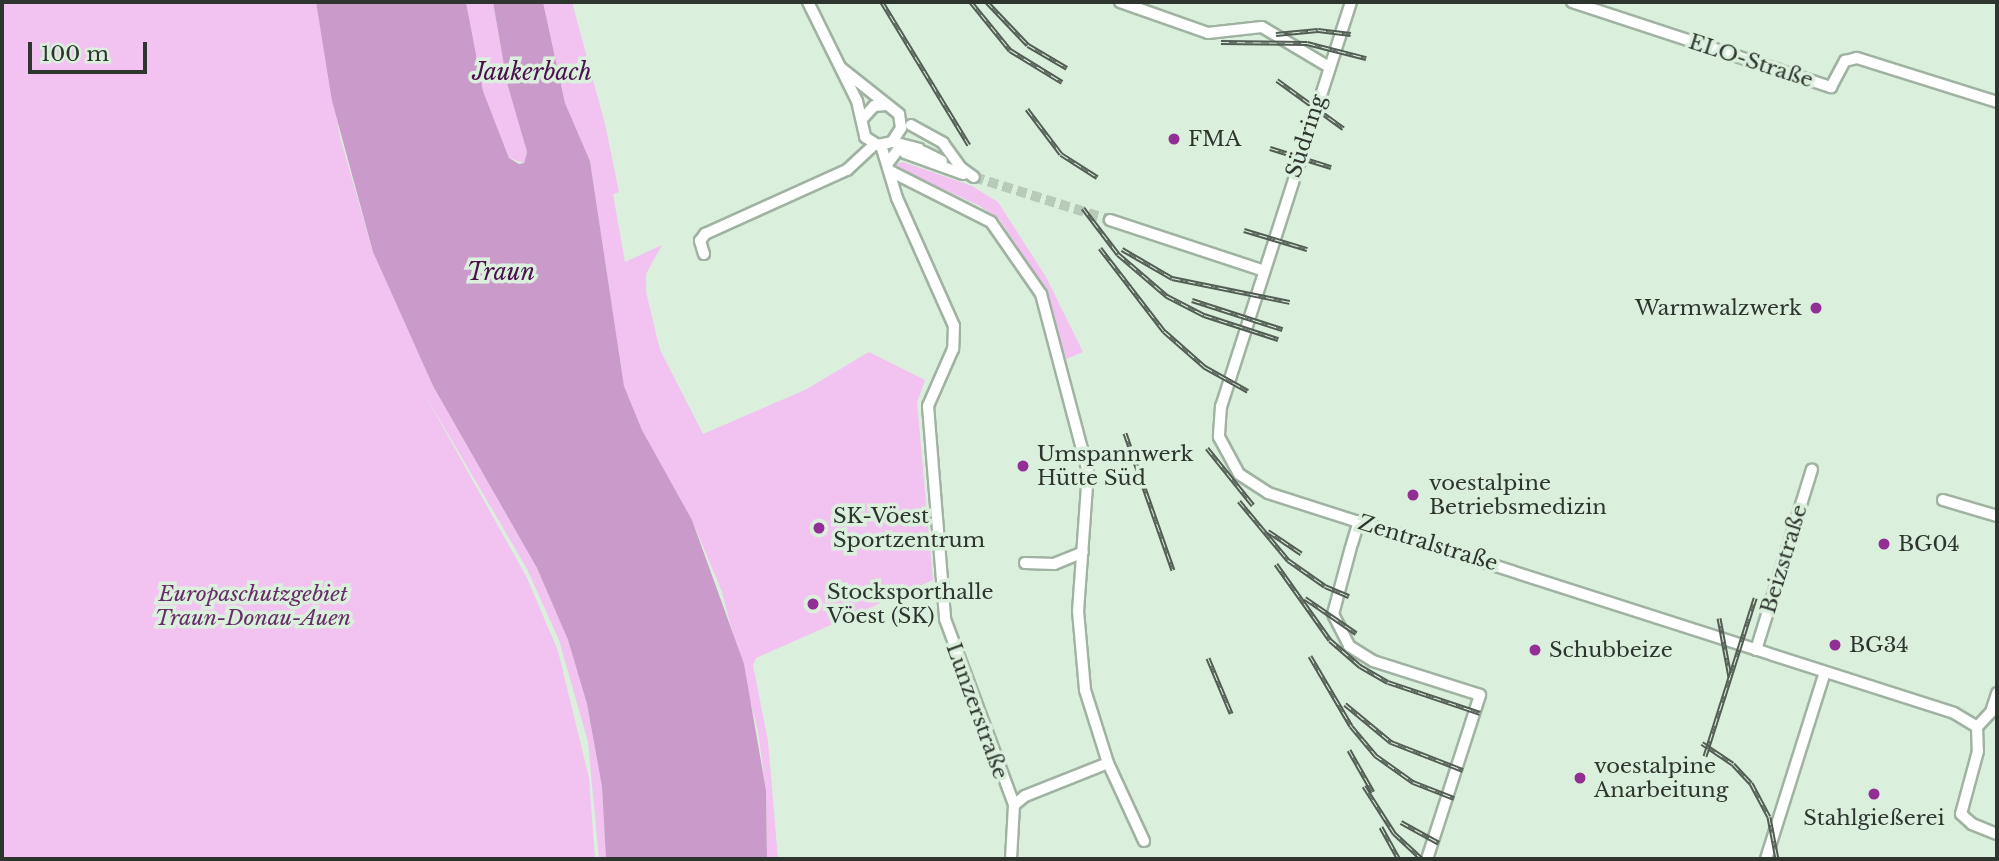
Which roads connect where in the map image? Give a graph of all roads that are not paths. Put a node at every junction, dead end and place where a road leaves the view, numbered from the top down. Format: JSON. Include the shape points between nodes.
{"nodes":[{"id":1,"x":808,"y":2,"type":"edge"},
{"id":2,"x":1120,"y":2,"type":"edge"},
{"id":3,"x":1351,"y":2,"type":"edge"},
{"id":4,"x":1572,"y":2,"type":"edge"},
{"id":5,"x":1329,"y":67,"type":"junction"},
{"id":6,"x":841,"y":68,"type":"junction"},
{"id":7,"x":1997,"y":102,"type":"edge"},
{"id":8,"x":887,"y":105,"type":"junction"},
{"id":9,"x":901,"y":118,"type":"junction"},
{"id":10,"x":862,"y":119,"type":"junction"},
{"id":11,"x":911,"y":125,"type":"junction"},
{"id":12,"x":865,"y":137,"type":"junction"},
{"id":13,"x":886,"y":151,"type":"junction"},
{"id":14,"x":856,"y":163,"type":"junction"},
{"id":15,"x":962,"y":171,"type":"junction"},
{"id":16,"x":1110,"y":220,"type":"tunnel mouth"},
{"id":17,"x":704,"y":254,"type":"dead end"},
{"id":18,"x":1264,"y":271,"type":"junction"},
{"id":19,"x":1812,"y":469,"type":"dead end"},
{"id":20,"x":1943,"y":500,"type":"dead end"},
{"id":21,"x":1997,"y":516,"type":"edge"},
{"id":22,"x":1359,"y":522,"type":"junction"},
{"id":23,"x":1083,"y":552,"type":"junction"},
{"id":24,"x":1026,"y":563,"type":"dead end"},
{"id":25,"x":1756,"y":650,"type":"junction"},
{"id":26,"x":1825,"y":672,"type":"junction"},
{"id":27,"x":1997,"y":693,"type":"edge"},
{"id":28,"x":1977,"y":727,"type":"junction"},
{"id":29,"x":1108,"y":762,"type":"junction"},
{"id":30,"x":1014,"y":805,"type":"junction"},
{"id":31,"x":1997,"y":834,"type":"edge"},
{"id":32,"x":1144,"y":841,"type":"dead end"},
{"id":33,"x":1011,"y":859,"type":"edge"},
{"id":34,"x":1427,"y":859,"type":"edge"},
{"id":35,"x":1766,"y":859,"type":"edge"}],
"edges":[{"from":1,"to":6,"type":"street"},
{"from":2,"to":5,"type":"street","via":[[1208,33],[1262,27]]},
{"from":3,"to":5,"type":"street","name":"Südring"},
{"from":4,"to":7,"type":"street","name":"ELO-Straße","via":[[1831,87],[1846,61],[1857,58]]},
{"from":5,"to":18,"type":"street","name":"Südring"},
{"from":6,"to":8,"type":"street"},
{"from":6,"to":10,"type":"street"},
{"from":8,"to":9,"type":"street"},
{"from":8,"to":10,"type":"street","via":[[874,106]]},
{"from":9,"to":11,"type":"street"},
{"from":9,"to":13,"type":"street"},
{"from":10,"to":12,"type":"street"},
{"from":11,"to":15,"type":"street"},
{"from":11,"to":15,"type":"street","via":[[943,143]]},
{"from":12,"to":13,"type":"street"},
{"from":12,"to":14,"type":"street"},
{"from":13,"to":14,"type":"street"},
{"from":13,"to":15,"type":"street"},
{"from":13,"to":15,"type":"street","via":[[922,150]]},
{"from":13,"to":23,"type":"street","via":[[991,222],[1041,294],[1088,472]]},
{"from":13,"to":30,"type":"street","name":"Lunzerstraße","via":[[897,198],[954,326],[953,349],[928,406],[946,630]]},
{"from":14,"to":17,"type":"street","via":[[705,234],[700,241]]},
{"from":16,"to":18,"type":"street"},
{"from":18,"to":22,"type":"street","name":"Zentralstraße","via":[[1221,406],[1222,447],[1239,474],[1257,488]]},
{"from":19,"to":25,"type":"street","name":"Beizstraße"},
{"from":20,"to":21,"type":"street"},
{"from":22,"to":25,"type":"street","name":"Zentralstraße"},
{"from":22,"to":34,"type":"street","via":[[1333,614],[1339,635],[1373,661],[1480,695]]},
{"from":23,"to":24,"type":"street","via":[[1044,566]]},
{"from":23,"to":29,"type":"street","via":[[1078,611],[1081,662],[1092,717]]},
{"from":25,"to":26,"type":"street","name":"Zentralstraße"},
{"from":26,"to":28,"type":"street","name":"Zentralstraße","via":[[1954,713]]},
{"from":26,"to":35,"type":"street"},
{"from":27,"to":28,"type":"street","via":[[1991,712]]},
{"from":28,"to":31,"type":"street","via":[[1978,751],[1962,801],[1963,818]]},
{"from":29,"to":30,"type":"street","name":"Lunzerstraße"},
{"from":29,"to":32,"type":"street"},
{"from":30,"to":33,"type":"street","name":"Lunzerstraße"}]}
